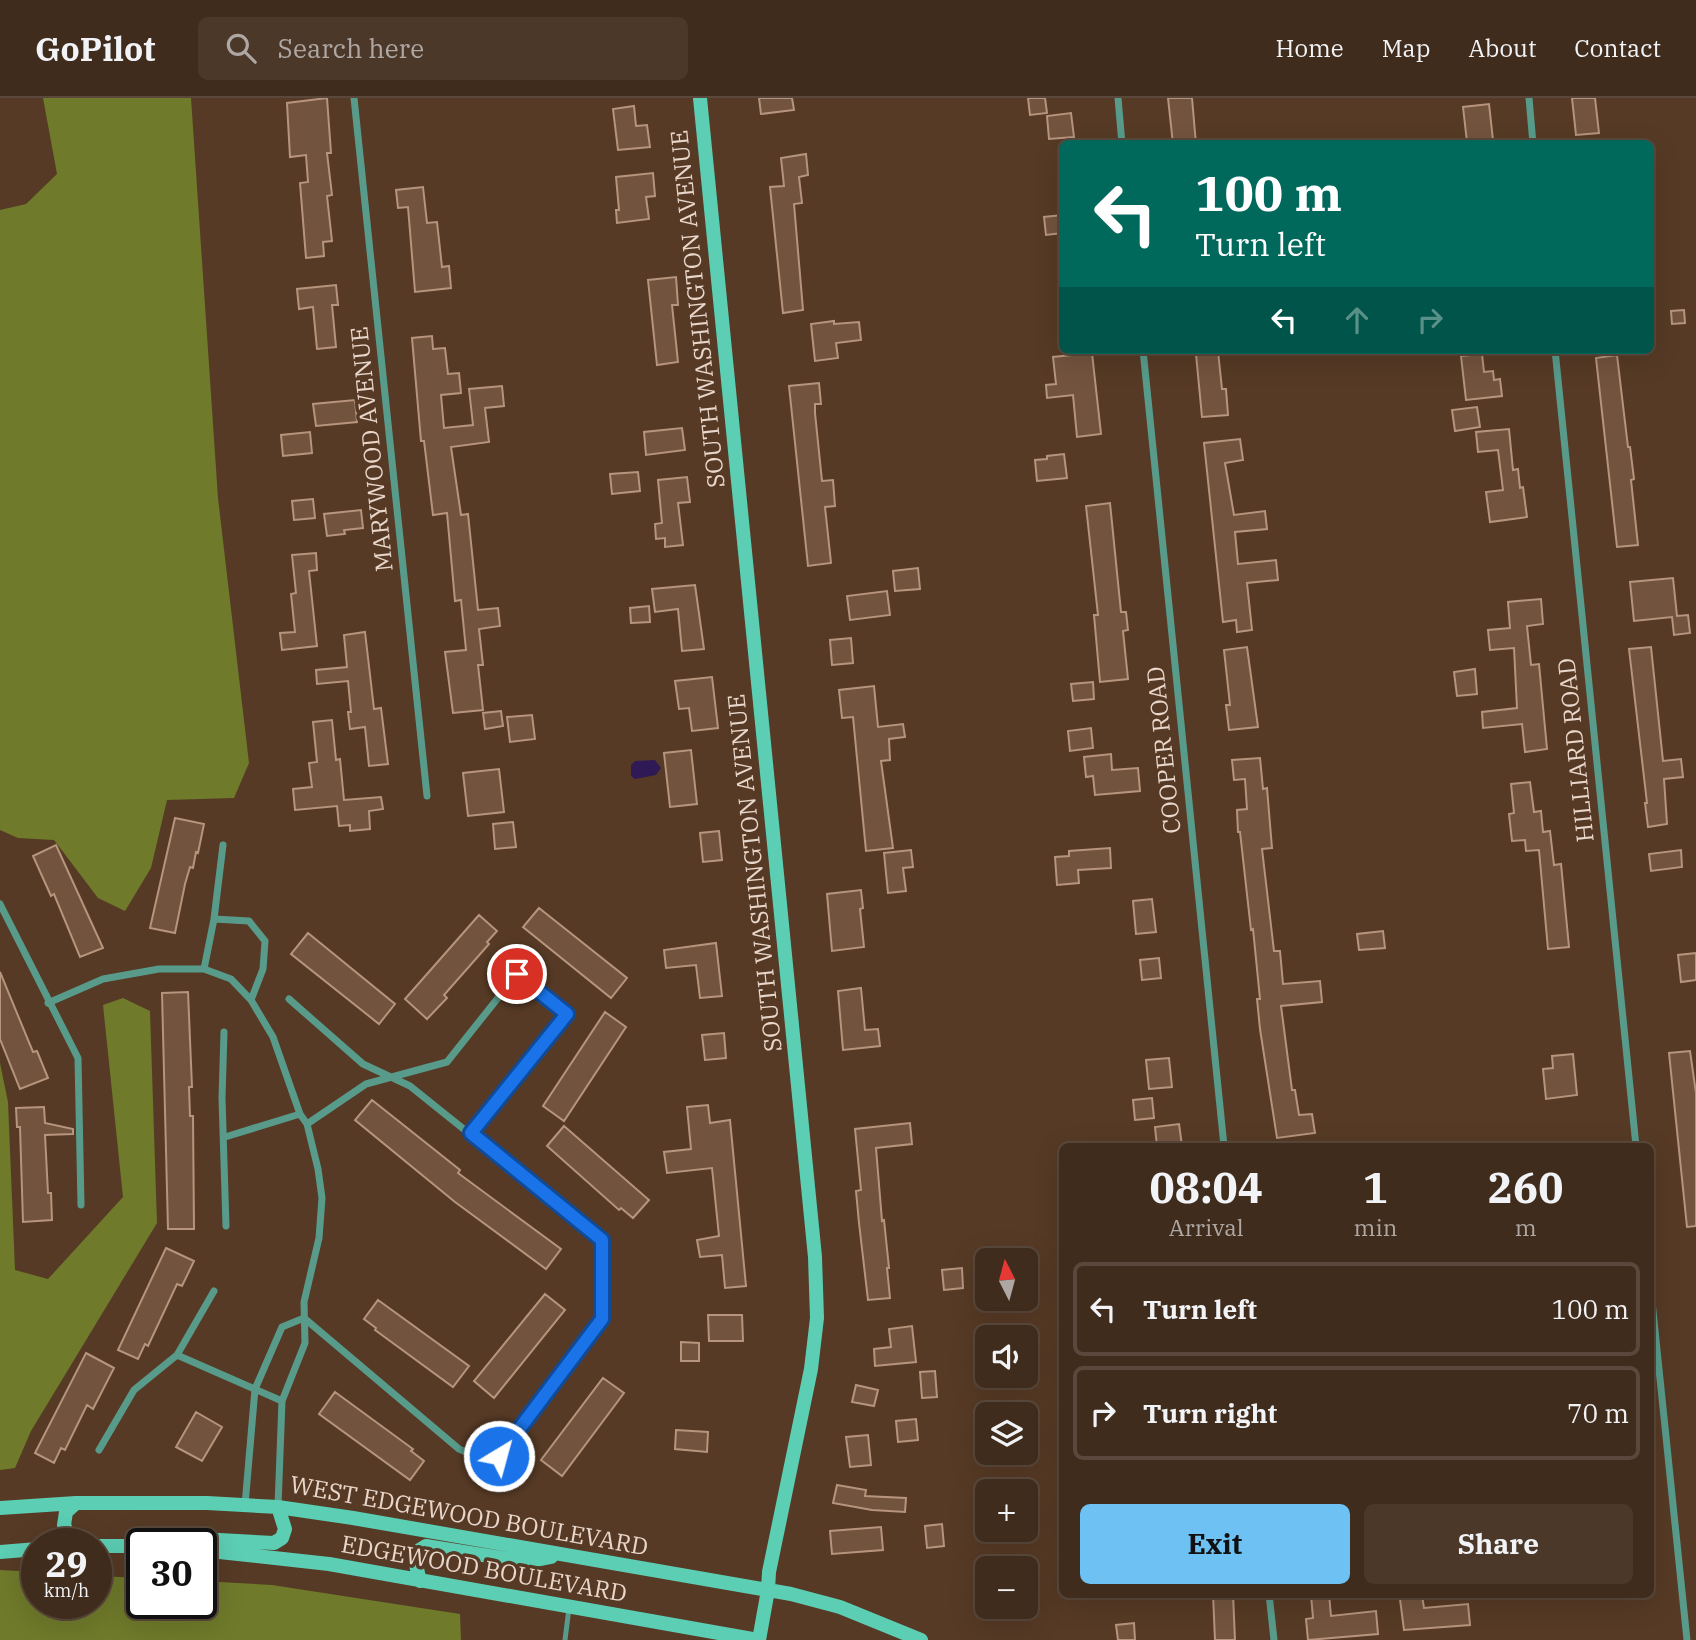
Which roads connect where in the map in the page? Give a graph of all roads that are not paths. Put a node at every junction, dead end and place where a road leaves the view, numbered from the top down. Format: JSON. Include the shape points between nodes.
{"nodes":[{"id":1,"x":354,"y":98,"type":"edge"},
{"id":2,"x":700,"y":98,"type":"edge"},
{"id":3,"x":1118,"y":98,"type":"edge"},
{"id":4,"x":1529,"y":98,"type":"edge"},
{"id":5,"x":1122,"y":140,"type":"edge"},
{"id":6,"x":1534,"y":140,"type":"edge"},
{"id":7,"x":1143,"y":354,"type":"edge"},
{"id":8,"x":1555,"y":354,"type":"edge"},
{"id":9,"x":427,"y":796,"type":"dead end"},
{"id":10,"x":223,"y":845,"type":"dead end"},
{"id":11,"x":0,"y":904,"type":"edge"},
{"id":12,"x":214,"y":919,"type":"junction"},
{"id":13,"x":204,"y":969,"type":"junction"},
{"id":14,"x":289,"y":999,"type":"dead end"},
{"id":15,"x":251,"y":1000,"type":"junction"},
{"id":16,"x":48,"y":1003,"type":"junction"},
{"id":17,"x":224,"y":1031,"type":"dead end"},
{"id":18,"x":389,"y":1076,"type":"junction"},
{"id":19,"x":300,"y":1114,"type":"junction"},
{"id":20,"x":307,"y":1124,"type":"junction"},
{"id":21,"x":471,"y":1133,"type":"junction"},
{"id":22,"x":225,"y":1137,"type":"junction"},
{"id":23,"x":1224,"y":1143,"type":"edge"},
{"id":24,"x":1636,"y":1143,"type":"edge"},
{"id":25,"x":81,"y":1205,"type":"dead end"},
{"id":26,"x":226,"y":1226,"type":"dead end"},
{"id":27,"x":214,"y":1291,"type":"dead end"},
{"id":28,"x":304,"y":1318,"type":"junction"},
{"id":29,"x":1654,"y":1321,"type":"edge"},
{"id":30,"x":177,"y":1355,"type":"junction"},
{"id":31,"x":255,"y":1389,"type":"junction"},
{"id":32,"x":282,"y":1401,"type":"junction"},
{"id":33,"x":99,"y":1450,"type":"dead end"},
{"id":34,"x":76,"y":1503,"type":"junction"},
{"id":35,"x":245,"y":1505,"type":"junction"},
{"id":36,"x":278,"y":1507,"type":"junction"},
{"id":37,"x":0,"y":1508,"type":"edge"},
{"id":38,"x":65,"y":1528,"type":"edge"},
{"id":39,"x":217,"y":1540,"type":"edge"},
{"id":40,"x":21,"y":1550,"type":"edge"},
{"id":41,"x":0,"y":1552,"type":"edge"},
{"id":42,"x":217,"y":1552,"type":"edge"},
{"id":43,"x":559,"y":1555,"type":"junction"},
{"id":44,"x":420,"y":1581,"type":"junction"},
{"id":45,"x":768,"y":1590,"type":"junction"},
{"id":46,"x":1269,"y":1598,"type":"edge"},
{"id":47,"x":570,"y":1607,"type":"junction"},
{"id":48,"x":565,"y":1640,"type":"edge"},
{"id":49,"x":759,"y":1640,"type":"edge"},
{"id":50,"x":921,"y":1640,"type":"edge"},
{"id":51,"x":1274,"y":1640,"type":"edge"},
{"id":52,"x":1687,"y":1640,"type":"edge"}],
"edges":[{"from":1,"to":9,"type":"street","name":"MARYWOOD AVENUE"},
{"from":2,"to":45,"type":"street","name":"SOUTH WASHINGTON AVENUE","via":[[815,1257],[817,1318],[811,1368]]},
{"from":3,"to":5,"type":"street"},
{"from":4,"to":6,"type":"street"},
{"from":7,"to":23,"type":"street","name":"COOPER ROAD"},
{"from":8,"to":24,"type":"street","name":"HILLIARD ROAD"},
{"from":10,"to":12,"type":"street"},
{"from":11,"to":16,"type":"street"},
{"from":12,"to":13,"type":"street"},
{"from":12,"to":15,"type":"street","via":[[250,921],[265,941],[263,969]]},
{"from":13,"to":15,"type":"street","via":[[231,979]]},
{"from":13,"to":16,"type":"street","via":[[159,969],[103,979]]},
{"from":14,"to":18,"type":"street","via":[[363,1064]]},
{"from":15,"to":19,"type":"street","via":[[273,1037]]},
{"from":16,"to":25,"type":"street","via":[[78,1058]]},
{"from":17,"to":22,"type":"street"},
{"from":18,"to":20,"type":"street","via":[[366,1084]]},
{"from":18,"to":21,"type":"street","via":[[410,1086]]},
{"from":18,"to":21,"type":"street","via":[[447,1062],[517,974],[567,1014]]},
{"from":19,"to":20,"type":"street"},
{"from":19,"to":22,"type":"street"},
{"from":20,"to":28,"type":"street","via":[[322,1198]]},
{"from":21,"to":28,"type":"street","via":[[602,1240],[602,1319],[499,1456],[482,1459],[459,1449]]},
{"from":22,"to":26,"type":"street"},
{"from":27,"to":30,"type":"street"},
{"from":28,"to":31,"type":"street","via":[[282,1327]]},
{"from":28,"to":32,"type":"street","via":[[305,1343]]},
{"from":29,"to":52,"type":"street"},
{"from":30,"to":31,"type":"street"},
{"from":30,"to":33,"type":"street","via":[[134,1390]]},
{"from":31,"to":32,"type":"street"},
{"from":31,"to":35,"type":"street"},
{"from":32,"to":36,"type":"street"},
{"from":34,"to":35,"type":"street","name":"WEST EDGEWOOD BOULEVARD"},
{"from":34,"to":37,"type":"street","name":"WEST EDGEWOOD BOULEVARD"},
{"from":34,"to":38,"type":"street","via":[[66,1512]]},
{"from":35,"to":36,"type":"street","name":"WEST EDGEWOOD BOULEVARD"},
{"from":36,"to":39,"type":"street","via":[[285,1529],[274,1543]]},
{"from":36,"to":43,"type":"street","name":"WEST EDGEWOOD BOULEVARD"},
{"from":40,"to":41,"type":"street"},
{"from":42,"to":44,"type":"street","name":"EDGEWOOD BOULEVARD","via":[[329,1564]]},
{"from":43,"to":44,"type":"street","via":[[526,1562],[426,1546],[415,1561]]},
{"from":43,"to":45,"type":"street","name":"WEST EDGEWOOD BOULEVARD"},
{"from":44,"to":47,"type":"street","name":"EDGEWOOD BOULEVARD"},
{"from":45,"to":49,"type":"street","name":"SOUTH WASHINGTON AVENUE"},
{"from":45,"to":50,"type":"street","name":"WEST EDGEWOOD BOULEVARD","via":[[840,1607]]},
{"from":46,"to":51,"type":"street"},
{"from":47,"to":48,"type":"lane"},
{"from":47,"to":49,"type":"street","name":"EDGEWOOD BOULEVARD"}]}
